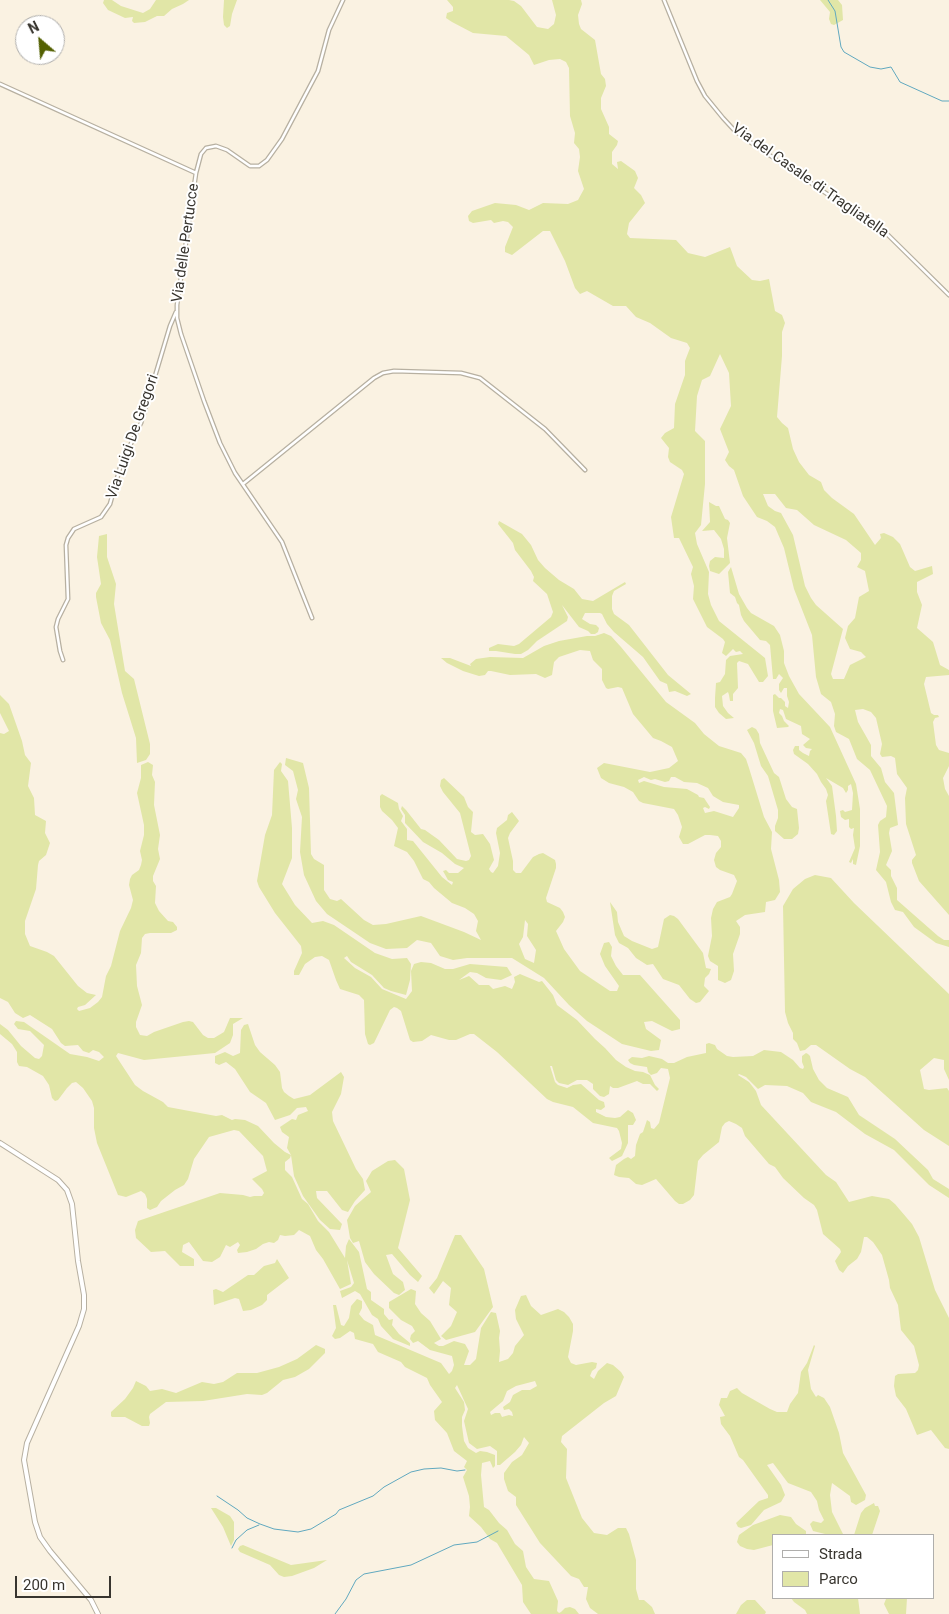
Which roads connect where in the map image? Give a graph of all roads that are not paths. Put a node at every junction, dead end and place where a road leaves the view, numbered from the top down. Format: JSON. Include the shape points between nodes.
{"nodes":[{"id":1,"x":343,"y":0,"type":"edge"},
{"id":2,"x":664,"y":0,"type":"edge"},
{"id":3,"x":0,"y":84,"type":"edge"},
{"id":4,"x":196,"y":173,"type":"junction"},
{"id":5,"x":949,"y":295,"type":"edge"},
{"id":6,"x":176,"y":311,"type":"junction"},
{"id":7,"x":585,"y":470,"type":"dead end"},
{"id":8,"x":243,"y":484,"type":"junction"},
{"id":9,"x":312,"y":618,"type":"dead end"},
{"id":10,"x":63,"y":660,"type":"dead end"},
{"id":11,"x":0,"y":1143,"type":"edge"},
{"id":12,"x":98,"y":1614,"type":"edge"}],
"edges":[{"from":1,"to":4,"type":"street","name":"Via delle Pertucce","via":[[330,28],[316,74],[280,143],[269,157],[252,167],[225,148],[212,146],[202,153]]},
{"from":2,"to":5,"type":"street","name":"Via del Casale di Tragliatella","via":[[696,81],[722,118],[750,142],[888,235]]},
{"from":3,"to":4,"type":"street"},
{"from":4,"to":6,"type":"street","name":"Via delle Pertucce"},
{"from":6,"to":8,"type":"street","name":"Via delle Pertucce","via":[[208,414],[226,457]]},
{"from":6,"to":10,"type":"street","name":"Via Luigi De Gregori","via":[[141,423],[121,464],[110,504],[102,516],[74,529],[68,538],[68,599],[56,627]]},
{"from":7,"to":8,"type":"street","via":[[545,429],[480,378],[463,373],[394,371],[374,378]]},
{"from":8,"to":9,"type":"street","name":"Via delle Pertucce","via":[[282,542]]},
{"from":11,"to":12,"type":"street","via":[[58,1180],[68,1193],[72,1207],[84,1298],[83,1313],[26,1443],[24,1463],[40,1537],[91,1600]]}]}
